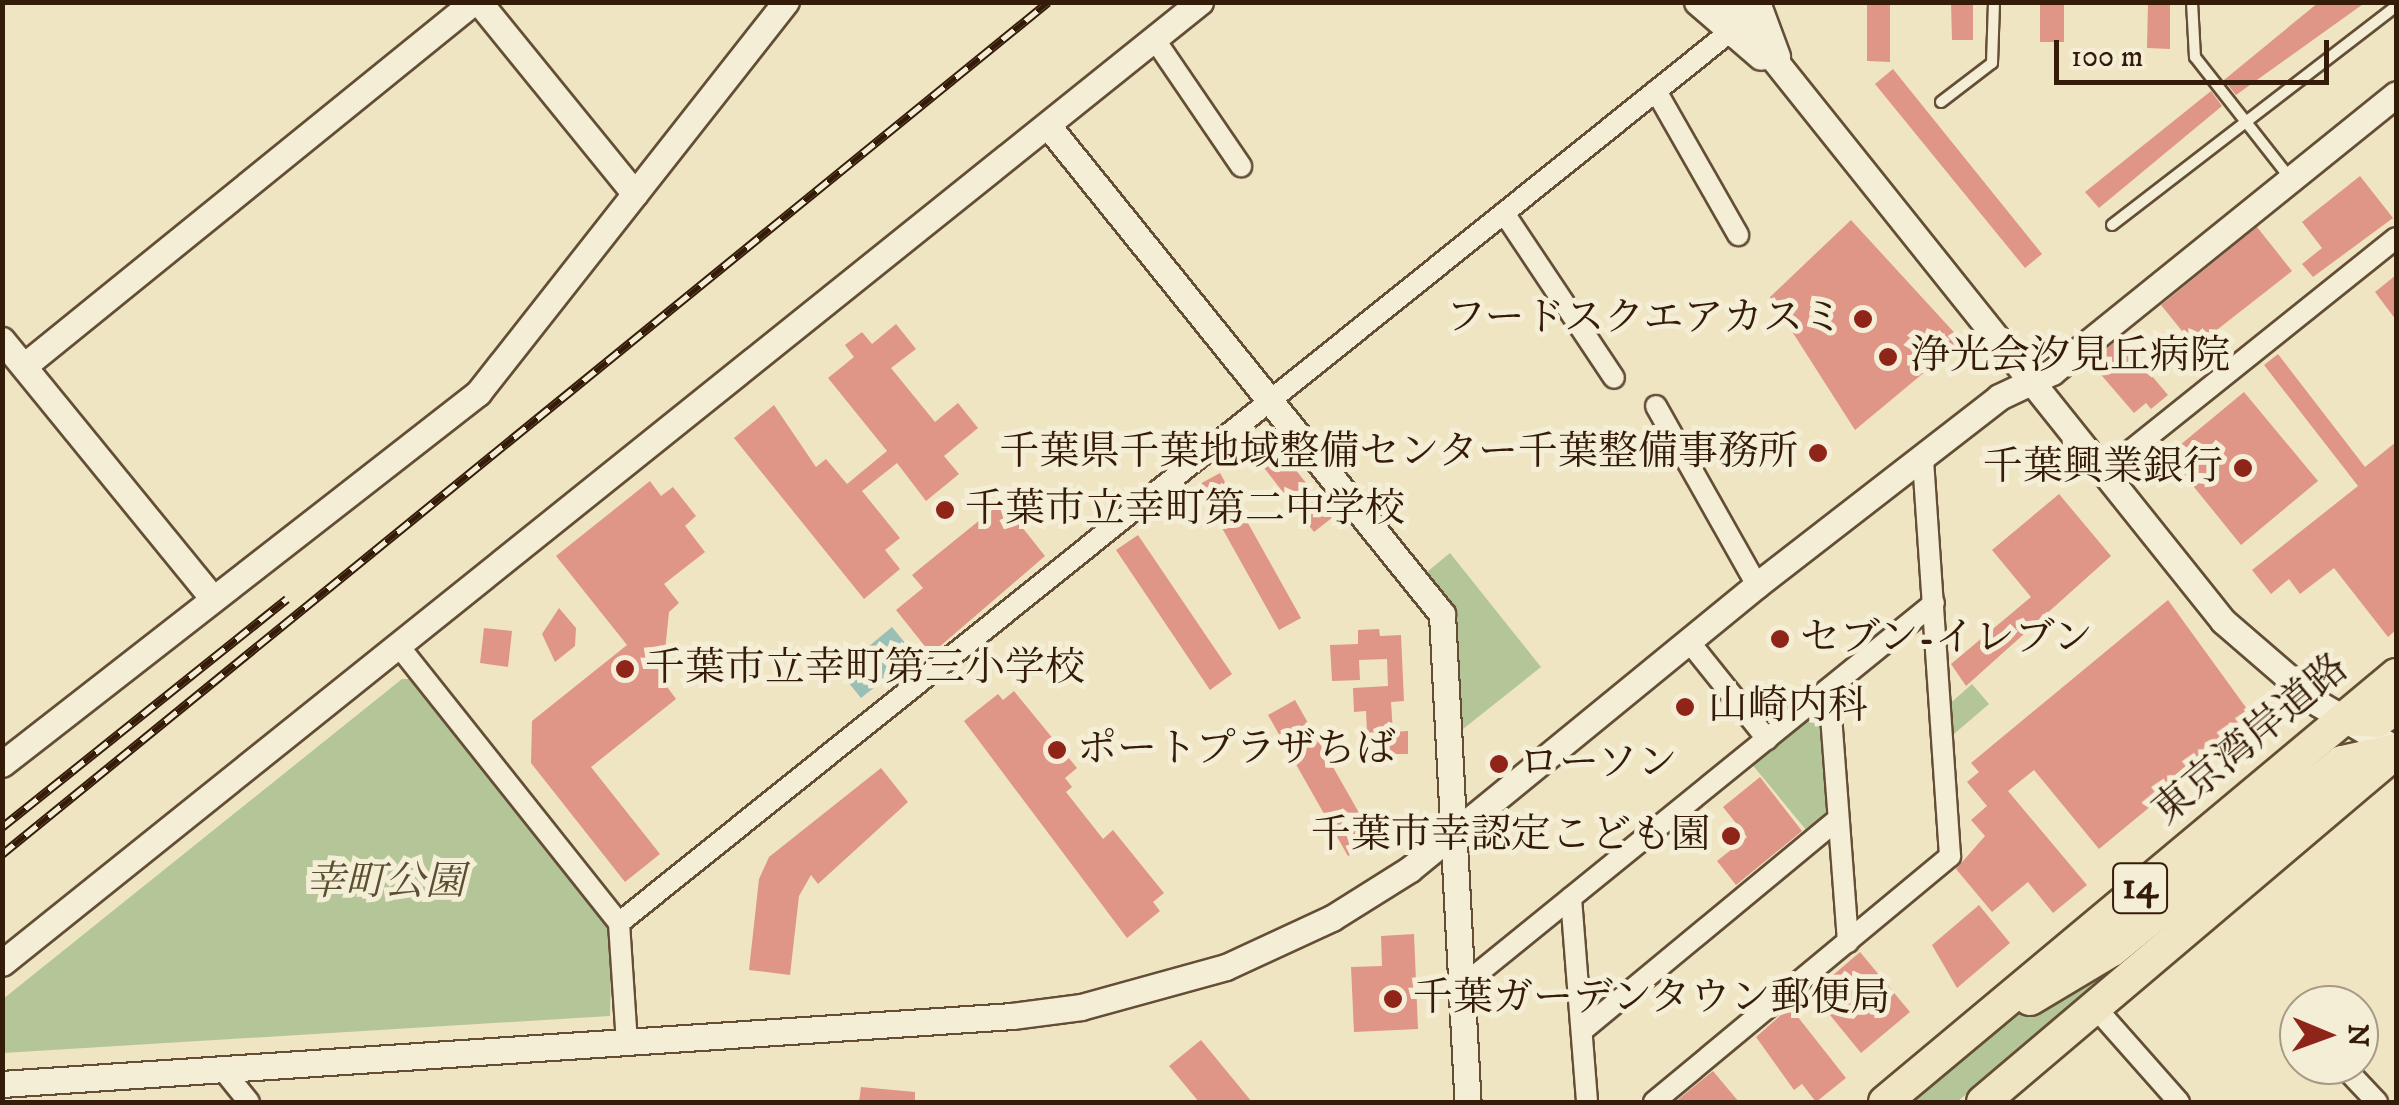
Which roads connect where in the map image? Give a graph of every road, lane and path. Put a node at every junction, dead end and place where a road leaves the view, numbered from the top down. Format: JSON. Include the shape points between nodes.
{"nodes":[{"id":1,"x":476,"y":2,"type":"edge"},
{"id":2,"x":786,"y":2,"type":"edge"},
{"id":3,"x":1200,"y":2,"type":"edge"},
{"id":4,"x":1697,"y":2,"type":"edge"},
{"id":5,"x":1728,"y":2,"type":"edge"},
{"id":6,"x":1757,"y":2,"type":"edge"},
{"id":7,"x":1994,"y":2,"type":"edge"},
{"id":8,"x":2192,"y":2,"type":"edge"},
{"id":9,"x":2396,"y":6,"type":"edge"},
{"id":10,"x":1727,"y":34,"type":"junction"},
{"id":11,"x":1155,"y":40,"type":"junction"},
{"id":12,"x":1779,"y":66,"type":"junction"},
{"id":13,"x":1656,"y":91,"type":"junction"},
{"id":14,"x":2396,"y":94,"type":"edge"},
{"id":15,"x":1942,"y":102,"type":"dead end"},
{"id":16,"x":2244,"y":121,"type":"junction"},
{"id":17,"x":1049,"y":127,"type":"junction"},
{"id":18,"x":1241,"y":166,"type":"dead end"},
{"id":19,"x":2291,"y":178,"type":"junction"},
{"id":20,"x":635,"y":194,"type":"junction"},
{"id":21,"x":1504,"y":213,"type":"junction"},
{"id":22,"x":2112,"y":225,"type":"dead end"},
{"id":23,"x":1738,"y":235,"type":"dead end"},
{"id":24,"x":2396,"y":238,"type":"edge"},
{"id":25,"x":2,"y":340,"type":"edge"},
{"id":26,"x":24,"y":366,"type":"junction"},
{"id":27,"x":1614,"y":378,"type":"dead end"},
{"id":28,"x":2031,"y":382,"type":"junction"},
{"id":29,"x":1273,"y":399,"type":"junction"},
{"id":30,"x":1656,"y":406,"type":"dead end"},
{"id":31,"x":1923,"y":457,"type":"junction"},
{"id":32,"x":2104,"y":472,"type":"junction"},
{"id":33,"x":1757,"y":585,"type":"junction"},
{"id":34,"x":210,"y":595,"type":"junction"},
{"id":35,"x":1934,"y":604,"type":"junction"},
{"id":36,"x":1691,"y":644,"type":"junction"},
{"id":37,"x":398,"y":645,"type":"junction"},
{"id":38,"x":2396,"y":675,"type":"edge"},
{"id":39,"x":1829,"y":689,"type":"junction"},
{"id":40,"x":2396,"y":708,"type":"edge"},
{"id":41,"x":2342,"y":719,"type":"junction"},
{"id":42,"x":1766,"y":739,"type":"junction"},
{"id":43,"x":2396,"y":751,"type":"edge"},
{"id":44,"x":2,"y":764,"type":"edge"},
{"id":45,"x":1838,"y":819,"type":"junction"},
{"id":46,"x":1458,"y":829,"type":"junction"},
{"id":47,"x":1572,"y":898,"type":"junction"},
{"id":48,"x":620,"y":923,"type":"junction"},
{"id":49,"x":1848,"y":942,"type":"junction"},
{"id":50,"x":2,"y":963,"type":"edge"},
{"id":51,"x":1461,"y":987,"type":"junction"},
{"id":52,"x":2094,"y":1006,"type":"junction"},
{"id":53,"x":1981,"y":1023,"type":"junction"},
{"id":54,"x":1582,"y":1030,"type":"junction"},
{"id":55,"x":627,"y":1042,"type":"junction"},
{"id":56,"x":223,"y":1070,"type":"junction"},
{"id":57,"x":2,"y":1084,"type":"edge"},
{"id":58,"x":249,"y":1102,"type":"edge"},
{"id":59,"x":1468,"y":1102,"type":"edge"},
{"id":60,"x":1588,"y":1102,"type":"edge"},
{"id":61,"x":1654,"y":1102,"type":"edge"},
{"id":62,"x":1885,"y":1102,"type":"edge"},
{"id":63,"x":1983,"y":1102,"type":"edge"},
{"id":64,"x":2179,"y":1102,"type":"edge"}],
"edges":[{"from":1,"to":20,"type":"street"},
{"from":1,"to":26,"type":"street"},
{"from":2,"to":20,"type":"street"},
{"from":3,"to":11,"type":"street"},
{"from":4,"to":10,"type":"street"},
{"from":5,"to":12,"type":"street"},
{"from":6,"to":12,"type":"street"},
{"from":7,"to":15,"type":"lane","via":[[1992,62]]},
{"from":8,"to":16,"type":"lane","via":[[2195,57]]},
{"from":9,"to":16,"type":"lane"},
{"from":10,"to":12,"type":"street"},
{"from":10,"to":13,"type":"street"},
{"from":11,"to":17,"type":"street"},
{"from":11,"to":18,"type":"street"},
{"from":12,"to":28,"type":"street"},
{"from":13,"to":21,"type":"street"},
{"from":13,"to":23,"type":"street"},
{"from":14,"to":19,"type":"street"},
{"from":16,"to":19,"type":"lane"},
{"from":16,"to":22,"type":"lane"},
{"from":17,"to":29,"type":"street"},
{"from":17,"to":37,"type":"street"},
{"from":19,"to":28,"type":"street"},
{"from":20,"to":34,"type":"street","via":[[478,393]]},
{"from":21,"to":27,"type":"street"},
{"from":21,"to":29,"type":"street"},
{"from":24,"to":32,"type":"street"},
{"from":25,"to":26,"type":"street"},
{"from":26,"to":34,"type":"street"},
{"from":28,"to":31,"type":"street"},
{"from":28,"to":32,"type":"street"},
{"from":29,"to":46,"type":"street","via":[[1442,614]]},
{"from":29,"to":48,"type":"street"},
{"from":30,"to":33,"type":"street"},
{"from":31,"to":33,"type":"street"},
{"from":31,"to":35,"type":"street"},
{"from":32,"to":41,"type":"street","via":[[2223,621]]},
{"from":33,"to":36,"type":"street"},
{"from":34,"to":44,"type":"street"},
{"from":35,"to":39,"type":"street"},
{"from":35,"to":49,"type":"street","via":[[1950,856]]},
{"from":36,"to":42,"type":"street"},
{"from":36,"to":46,"type":"street"},
{"from":37,"to":48,"type":"street"},
{"from":37,"to":50,"type":"street"},
{"from":38,"to":41,"type":"highway","name":"東京湾岸道路","number":"14"},
{"from":39,"to":42,"type":"street"},
{"from":39,"to":45,"type":"street"},
{"from":40,"to":41,"type":"highway","via":[[2377,721]]},
{"from":41,"to":43,"type":"street"},
{"from":41,"to":53,"type":"highway","name":"東京湾岸道路","number":"14"},
{"from":42,"to":47,"type":"street"},
{"from":43,"to":52,"type":"highway","number":"14"},
{"from":43,"to":53,"type":"highway","via":[[2342,762],[2112,950]]},
{"from":45,"to":49,"type":"street"},
{"from":45,"to":54,"type":"street"},
{"from":46,"to":51,"type":"street"},
{"from":46,"to":55,"type":"street","via":[[1332,918],[1226,967],[1157,989],[1012,1016]]},
{"from":47,"to":51,"type":"street"},
{"from":47,"to":54,"type":"street"},
{"from":48,"to":55,"type":"street"},
{"from":49,"to":61,"type":"street"},
{"from":51,"to":59,"type":"street"},
{"from":52,"to":63,"type":"highway","number":"14"},
{"from":52,"to":64,"type":"street"},
{"from":53,"to":62,"type":"highway","name":"東京湾岸道路","number":"14"},
{"from":54,"to":60,"type":"street"},
{"from":55,"to":56,"type":"street"},
{"from":56,"to":57,"type":"street"},
{"from":56,"to":58,"type":"street"}]}
